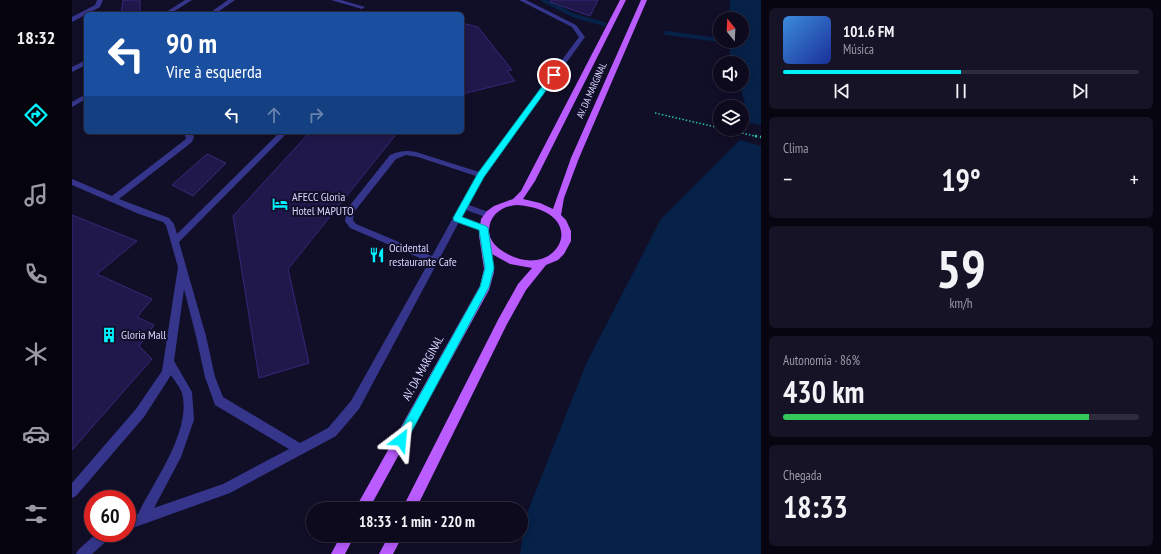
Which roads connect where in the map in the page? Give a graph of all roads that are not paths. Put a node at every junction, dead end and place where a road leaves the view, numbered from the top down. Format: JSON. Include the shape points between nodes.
{"nodes":[{"id":1,"x":100,"y":0,"type":"edge"},
{"id":2,"x":189,"y":0,"type":"edge"},
{"id":3,"x":232,"y":0,"type":"edge"},
{"id":4,"x":334,"y":0,"type":"edge"},
{"id":5,"x":522,"y":0,"type":"edge"},
{"id":6,"x":623,"y":0,"type":"edge"},
{"id":7,"x":644,"y":0,"type":"edge"},
{"id":8,"x":362,"y":7,"type":"dead end"},
{"id":9,"x":87,"y":12,"type":"edge"},
{"id":10,"x":169,"y":12,"type":"edge"},
{"id":11,"x":214,"y":12,"type":"edge"},
{"id":12,"x":84,"y":14,"type":"edge"},
{"id":13,"x":72,"y":20,"type":"edge"},
{"id":14,"x":84,"y":63,"type":"edge"},
{"id":15,"x":72,"y":70,"type":"edge"},
{"id":16,"x":84,"y":97,"type":"edge"},
{"id":17,"x":72,"y":105,"type":"edge"},
{"id":18,"x":189,"y":134,"type":"edge"},
{"id":19,"x":282,"y":134,"type":"edge"},
{"id":20,"x":481,"y":175,"type":"junction"},
{"id":21,"x":72,"y":182,"type":"edge"},
{"id":22,"x":113,"y":199,"type":"junction"},
{"id":23,"x":515,"y":202,"type":"junction"},
{"id":24,"x":464,"y":206,"type":"junction"},
{"id":25,"x":488,"y":214,"type":"junction"},
{"id":26,"x":556,"y":215,"type":"junction"},
{"id":27,"x":457,"y":218,"type":"junction"},
{"id":28,"x":484,"y":232,"type":"junction"},
{"id":29,"x":175,"y":241,"type":"junction"},
{"id":30,"x":434,"y":260,"type":"junction"},
{"id":31,"x":182,"y":263,"type":"junction"},
{"id":32,"x":542,"y":263,"type":"junction"},
{"id":33,"x":169,"y":362,"type":"junction"},
{"id":34,"x":299,"y":449,"type":"junction"},
{"id":35,"x":72,"y":492,"type":"edge"},
{"id":36,"x":366,"y":502,"type":"edge"},
{"id":37,"x":412,"y":502,"type":"edge"},
{"id":38,"x":143,"y":517,"type":"junction"},
{"id":39,"x":136,"y":520,"type":"edge"},
{"id":40,"x":96,"y":542,"type":"edge"},
{"id":41,"x":344,"y":542,"type":"edge"},
{"id":42,"x":392,"y":542,"type":"edge"},
{"id":43,"x":82,"y":554,"type":"edge"},
{"id":44,"x":338,"y":554,"type":"edge"},
{"id":45,"x":386,"y":554,"type":"edge"}],
"edges":[{"from":1,"to":9,"type":"street","via":[[98,6]]},
{"from":2,"to":10,"type":"street"},
{"from":3,"to":11,"type":"lane"},
{"from":4,"to":8,"type":"lane"},
{"from":5,"to":20,"type":"lane","via":[[574,26],[582,37]]},
{"from":6,"to":23,"type":"main road","name":"AV. DA MARGINAL","via":[[535,175]]},
{"from":7,"to":26,"type":"main road","name":"AV. DA MARGINAL","via":[[575,158]]},
{"from":12,"to":13,"type":"street"},
{"from":14,"to":15,"type":"street"},
{"from":16,"to":17,"type":"lane"},
{"from":18,"to":22,"type":"lane","via":[[189,140]]},
{"from":19,"to":29,"type":"lane"},
{"from":20,"to":24,"type":"lane"},
{"from":20,"to":30,"type":"lane","via":[[410,152],[401,153],[393,157],[350,211],[349,221],[353,226]]},
{"from":21,"to":22,"type":"lane"},
{"from":22,"to":29,"type":"lane","via":[[166,220],[170,224]]},
{"from":23,"to":25,"type":"main road","via":[[503,204]]},
{"from":23,"to":26,"type":"main road","via":[[537,204]]},
{"from":24,"to":25,"type":"lane"},
{"from":24,"to":27,"type":"lane"},
{"from":25,"to":28,"type":"main road","name":"AV. DA MARGINAL"},
{"from":26,"to":32,"type":"main road","via":[[566,233],[565,242],[557,255]]},
{"from":27,"to":28,"type":"lane"},
{"from":27,"to":30,"type":"lane"},
{"from":28,"to":32,"type":"main road","via":[[490,246],[499,255],[527,264]]},
{"from":28,"to":36,"type":"main road","name":"AV. DA MARGINAL","via":[[490,268],[485,287]]},
{"from":29,"to":31,"type":"lane"},
{"from":30,"to":34,"type":"lane","via":[[355,405],[332,432]]},
{"from":31,"to":33,"type":"lane"},
{"from":31,"to":34,"type":"lane","via":[[212,388],[219,401]]},
{"from":32,"to":37,"type":"main road","via":[[522,288],[503,321]]},
{"from":33,"to":35,"type":"lane","via":[[168,372],[140,413]]},
{"from":33,"to":38,"type":"lane","via":[[187,392],[189,420],[177,453]]},
{"from":34,"to":38,"type":"lane","via":[[226,489]]},
{"from":38,"to":39,"type":"lane"},
{"from":40,"to":43,"type":"lane"},
{"from":41,"to":44,"type":"main road"},
{"from":42,"to":45,"type":"main road"}]}
